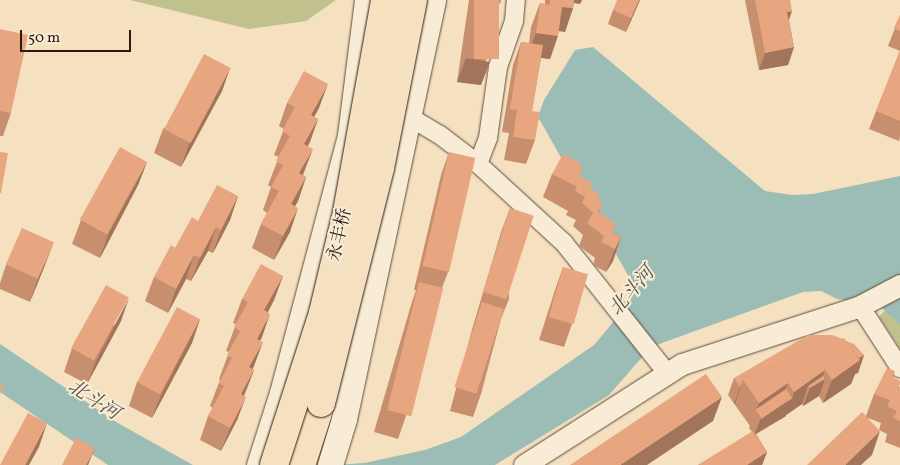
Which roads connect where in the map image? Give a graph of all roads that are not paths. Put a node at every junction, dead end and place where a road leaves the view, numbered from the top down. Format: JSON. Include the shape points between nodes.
{"nodes":[{"id":1,"x":367,"y":0,"type":"edge"},
{"id":2,"x":385,"y":0,"type":"edge"},
{"id":3,"x":413,"y":0,"type":"edge"},
{"id":4,"x":433,"y":0,"type":"edge"},
{"id":5,"x":516,"y":0,"type":"edge"},
{"id":6,"x":408,"y":116,"type":"junction"},
{"id":7,"x":478,"y":164,"type":"junction"},
{"id":8,"x":900,"y":284,"type":"edge"},
{"id":9,"x":860,"y":306,"type":"junction"},
{"id":10,"x":900,"y":368,"type":"edge"},
{"id":11,"x":668,"y":374,"type":"junction"},
{"id":12,"x":333,"y":458,"type":"edge"},
{"id":13,"x":265,"y":463,"type":"edge"},
{"id":14,"x":301,"y":465,"type":"edge"},
{"id":15,"x":524,"y":465,"type":"edge"}],
"edges":[{"from":1,"to":13,"type":"main road","via":[[350,135]]},
{"from":2,"to":13,"type":"main road","name":"永丰桥","bridge":true,"via":[[347,212],[325,304]]},
{"from":3,"to":14,"type":"main road","name":"永丰桥","bridge":true,"via":[[380,168],[352,286]]},
{"from":4,"to":6,"type":"main road"},
{"from":5,"to":7,"type":"street","via":[[514,20],[498,67],[488,138]]},
{"from":6,"to":7,"type":"street"},
{"from":6,"to":12,"type":"main road"},
{"from":7,"to":11,"type":"street","via":[[564,243]]},
{"from":8,"to":9,"type":"street"},
{"from":9,"to":10,"type":"street"},
{"from":9,"to":11,"type":"street","via":[[682,364]]},
{"from":11,"to":15,"type":"street"}]}
